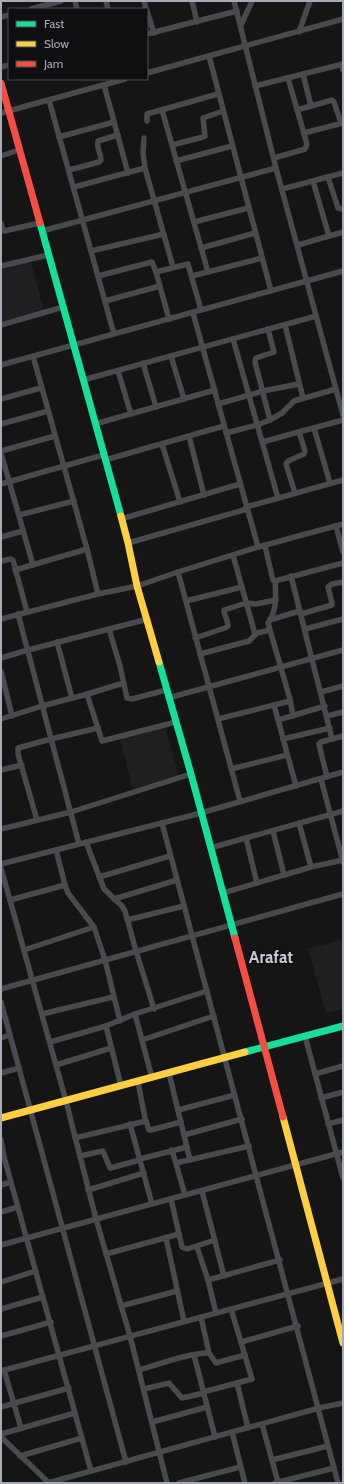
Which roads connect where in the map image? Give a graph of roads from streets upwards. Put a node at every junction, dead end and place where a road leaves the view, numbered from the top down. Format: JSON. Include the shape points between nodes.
{"nodes":[{"id":1,"x":61,"y":1,"type":"edge"},
{"id":2,"x":192,"y":1,"type":"edge"},
{"id":3,"x":234,"y":1,"type":"edge"},
{"id":4,"x":252,"y":1,"type":"edge"},
{"id":5,"x":310,"y":1,"type":"edge"},
{"id":6,"x":48,"y":7,"type":"edge"},
{"id":7,"x":237,"y":12,"type":"junction"},
{"id":8,"x":148,"y":13,"type":"edge"},
{"id":9,"x":343,"y":13,"type":"edge"},
{"id":10,"x":342,"y":20,"type":"edge"},
{"id":11,"x":198,"y":22,"type":"junction"},
{"id":12,"x":241,"y":25,"type":"junction"},
{"id":13,"x":299,"y":32,"type":"junction"},
{"id":14,"x":154,"y":33,"type":"junction"},
{"id":15,"x":148,"y":34,"type":"edge"},
{"id":16,"x":245,"y":46,"type":"junction"},
{"id":17,"x":208,"y":56,"type":"junction"},
{"id":18,"x":342,"y":66,"type":"edge"},
{"id":19,"x":148,"y":73,"type":"edge"},
{"id":20,"x":303,"y":74,"type":"junction"},
{"id":21,"x":288,"y":78,"type":"junction"},
{"id":22,"x":122,"y":80,"type":"edge"},
{"id":23,"x":1,"y":83,"type":"edge"},
{"id":24,"x":104,"y":85,"type":"junction"},
{"id":25,"x":255,"y":86,"type":"junction"},
{"id":26,"x":218,"y":94,"type":"junction"},
{"id":27,"x":49,"y":100,"type":"junction"},
{"id":28,"x":311,"y":106,"type":"junction"},
{"id":29,"x":162,"y":110,"type":"junction"},
{"id":30,"x":297,"y":110,"type":"junction"},
{"id":31,"x":9,"y":111,"type":"junction"},
{"id":32,"x":223,"y":111,"type":"junction"},
{"id":33,"x":1,"y":113,"type":"edge"},
{"id":34,"x":147,"y":121,"type":"dead end"},
{"id":35,"x":114,"y":122,"type":"junction"},
{"id":36,"x":342,"y":123,"type":"edge"},
{"id":37,"x":304,"y":133,"type":"junction"},
{"id":38,"x":118,"y":135,"type":"junction"},
{"id":39,"x":60,"y":137,"type":"junction"},
{"id":40,"x":144,"y":138,"type":"dead end"},
{"id":41,"x":172,"y":145,"type":"junction"},
{"id":42,"x":232,"y":146,"type":"junction"},
{"id":43,"x":19,"y":150,"type":"junction"},
{"id":44,"x":1,"y":156,"type":"edge"},
{"id":45,"x":274,"y":158,"type":"junction"},
{"id":46,"x":176,"y":161,"type":"junction"},
{"id":47,"x":145,"y":168,"type":"junction"},
{"id":48,"x":276,"y":168,"type":"junction"},
{"id":49,"x":69,"y":170,"type":"junction"},
{"id":50,"x":128,"y":172,"type":"junction"},
{"id":51,"x":343,"y":173,"type":"edge"},
{"id":52,"x":240,"y":177,"type":"junction"},
{"id":53,"x":328,"y":177,"type":"junction"},
{"id":54,"x":313,"y":181,"type":"junction"},
{"id":55,"x":74,"y":187,"type":"junction"},
{"id":56,"x":282,"y":189,"type":"junction"},
{"id":57,"x":185,"y":192,"type":"junction"},
{"id":58,"x":154,"y":200,"type":"junction"},
{"id":59,"x":248,"y":208,"type":"junction"},
{"id":60,"x":343,"y":209,"type":"edge"},
{"id":61,"x":82,"y":220,"type":"junction"},
{"id":62,"x":194,"y":222,"type":"junction"},
{"id":63,"x":1,"y":223,"type":"edge"},
{"id":64,"x":40,"y":223,"type":"junction"},
{"id":65,"x":42,"y":230,"type":"junction"},
{"id":66,"x":343,"y":232,"type":"edge"},
{"id":67,"x":255,"y":233,"type":"junction"},
{"id":68,"x":164,"y":234,"type":"junction"},
{"id":69,"x":330,"y":236,"type":"junction"},
{"id":70,"x":298,"y":245,"type":"junction"},
{"id":71,"x":201,"y":248,"type":"junction"},
{"id":72,"x":91,"y":252,"type":"junction"},
{"id":73,"x":48,"y":255,"type":"junction"},
{"id":74,"x":262,"y":258,"type":"junction"},
{"id":75,"x":1,"y":266,"type":"edge"},
{"id":76,"x":173,"y":267,"type":"junction"},
{"id":77,"x":156,"y":272,"type":"junction"},
{"id":78,"x":208,"y":272,"type":"junction"},
{"id":79,"x":343,"y":273,"type":"edge"},
{"id":80,"x":98,"y":276,"type":"junction"},
{"id":81,"x":192,"y":276,"type":"junction"},
{"id":82,"x":307,"y":281,"type":"junction"},
{"id":83,"x":160,"y":286,"type":"junction"},
{"id":84,"x":271,"y":291,"type":"junction"},
{"id":85,"x":105,"y":301,"type":"junction"},
{"id":86,"x":63,"y":307,"type":"junction"},
{"id":87,"x":201,"y":310,"type":"junction"},
{"id":88,"x":193,"y":312,"type":"junction"},
{"id":89,"x":316,"y":316,"type":"junction"},
{"id":90,"x":169,"y":319,"type":"junction"},
{"id":91,"x":1,"y":325,"type":"edge"},
{"id":92,"x":285,"y":325,"type":"junction"},
{"id":93,"x":268,"y":329,"type":"junction"},
{"id":94,"x":114,"y":334,"type":"junction"},
{"id":95,"x":233,"y":339,"type":"junction"},
{"id":96,"x":73,"y":345,"type":"junction"},
{"id":97,"x":202,"y":347,"type":"junction"},
{"id":98,"x":33,"y":356,"type":"junction"},
{"id":99,"x":171,"y":356,"type":"junction"},
{"id":100,"x":143,"y":364,"type":"junction"},
{"id":101,"x":1,"y":365,"type":"edge"},
{"id":102,"x":118,"y":371,"type":"junction"},
{"id":103,"x":83,"y":380,"type":"junction"},
{"id":104,"x":299,"y":384,"type":"junction"},
{"id":105,"x":42,"y":388,"type":"junction"},
{"id":106,"x":215,"y":390,"type":"junction"},
{"id":107,"x":263,"y":391,"type":"junction"},
{"id":108,"x":339,"y":393,"type":"edge"},
{"id":109,"x":249,"y":395,"type":"junction"},
{"id":110,"x":303,"y":398,"type":"junction"},
{"id":111,"x":1,"y":399,"type":"edge"},
{"id":112,"x":184,"y":399,"type":"junction"},
{"id":113,"x":218,"y":404,"type":"junction"},
{"id":114,"x":156,"y":407,"type":"junction"},
{"id":115,"x":48,"y":411,"type":"junction"},
{"id":116,"x":130,"y":414,"type":"junction"},
{"id":117,"x":343,"y":415,"type":"edge"},
{"id":118,"x":270,"y":420,"type":"junction"},
{"id":119,"x":343,"y":420,"type":"edge"},
{"id":120,"x":1,"y":424,"type":"edge"},
{"id":121,"x":95,"y":424,"type":"junction"},
{"id":122,"x":257,"y":425,"type":"junction"},
{"id":123,"x":224,"y":426,"type":"junction"},
{"id":124,"x":314,"y":428,"type":"junction"},
{"id":125,"x":299,"y":432,"type":"junction"},
{"id":126,"x":226,"y":434,"type":"junction"},
{"id":127,"x":55,"y":436,"type":"junction"},
{"id":128,"x":189,"y":436,"type":"junction"},
{"id":129,"x":262,"y":442,"type":"junction"},
{"id":130,"x":162,"y":444,"type":"junction"},
{"id":131,"x":1,"y":452,"type":"edge"},
{"id":132,"x":104,"y":457,"type":"junction"},
{"id":133,"x":64,"y":466,"type":"junction"},
{"id":134,"x":343,"y":480,"type":"edge"},
{"id":135,"x":9,"y":481,"type":"junction"},
{"id":136,"x":330,"y":483,"type":"junction"},
{"id":137,"x":1,"y":484,"type":"edge"},
{"id":138,"x":240,"y":484,"type":"junction"},
{"id":139,"x":295,"y":493,"type":"junction"},
{"id":140,"x":204,"y":495,"type":"junction"},
{"id":141,"x":278,"y":498,"type":"junction"},
{"id":142,"x":74,"y":501,"type":"junction"},
{"id":143,"x":180,"y":502,"type":"junction"},
{"id":144,"x":247,"y":508,"type":"junction"},
{"id":145,"x":18,"y":515,"type":"junction"},
{"id":146,"x":121,"y":519,"type":"junction"},
{"id":147,"x":343,"y":524,"type":"edge"},
{"id":148,"x":336,"y":526,"type":"junction"},
{"id":149,"x":23,"y":531,"type":"junction"},
{"id":150,"x":1,"y":537,"type":"edge"},
{"id":151,"x":128,"y":543,"type":"junction"},
{"id":152,"x":265,"y":546,"type":"junction"},
{"id":153,"x":258,"y":548,"type":"junction"},
{"id":154,"x":87,"y":549,"type":"junction"},
{"id":155,"x":343,"y":552,"type":"edge"},
{"id":156,"x":233,"y":555,"type":"junction"},
{"id":157,"x":1,"y":561,"type":"edge"},
{"id":158,"x":343,"y":563,"type":"edge"},
{"id":159,"x":33,"y":565,"type":"junction"},
{"id":160,"x":15,"y":570,"type":"junction"},
{"id":161,"x":178,"y":572,"type":"junction"},
{"id":162,"x":291,"y":576,"type":"junction"},
{"id":163,"x":275,"y":581,"type":"junction"},
{"id":164,"x":343,"y":582,"type":"edge"},
{"id":165,"x":137,"y":586,"type":"junction"},
{"id":166,"x":242,"y":587,"type":"junction"},
{"id":167,"x":98,"y":594,"type":"junction"},
{"id":168,"x":276,"y":600,"type":"junction"},
{"id":169,"x":186,"y":601,"type":"junction"},
{"id":170,"x":246,"y":603,"type":"junction"},
{"id":171,"x":27,"y":612,"type":"junction"},
{"id":172,"x":300,"y":612,"type":"junction"},
{"id":173,"x":18,"y":614,"type":"junction"},
{"id":174,"x":1,"y":619,"type":"edge"},
{"id":175,"x":148,"y":619,"type":"junction"},
{"id":176,"x":343,"y":619,"type":"edge"},
{"id":177,"x":270,"y":620,"type":"junction"},
{"id":178,"x":108,"y":629,"type":"junction"},
{"id":179,"x":305,"y":629,"type":"junction"},
{"id":180,"x":270,"y":630,"type":"junction"},
{"id":181,"x":255,"y":634,"type":"junction"},
{"id":182,"x":195,"y":638,"type":"junction"},
{"id":183,"x":57,"y":642,"type":"junction"},
{"id":184,"x":28,"y":650,"type":"junction"},
{"id":185,"x":343,"y":650,"type":"edge"},
{"id":186,"x":200,"y":654,"type":"junction"},
{"id":187,"x":1,"y":658,"type":"edge"},
{"id":188,"x":312,"y":658,"type":"junction"},
{"id":189,"x":280,"y":667,"type":"junction"},
{"id":190,"x":1,"y":671,"type":"edge"},
{"id":191,"x":124,"y":683,"type":"junction"},
{"id":192,"x":343,"y":686,"type":"edge"},
{"id":193,"x":208,"y":687,"type":"junction"},
{"id":194,"x":166,"y":690,"type":"junction"},
{"id":195,"x":321,"y":692,"type":"junction"},
{"id":196,"x":87,"y":694,"type":"junction"},
{"id":197,"x":72,"y":698,"type":"junction"},
{"id":198,"x":168,"y":698,"type":"junction"},
{"id":199,"x":290,"y":701,"type":"junction"},
{"id":200,"x":274,"y":705,"type":"junction"},
{"id":201,"x":42,"y":706,"type":"junction"},
{"id":202,"x":325,"y":706,"type":"junction"},
{"id":203,"x":343,"y":712,"type":"edge"},
{"id":204,"x":12,"y":716,"type":"junction"},
{"id":205,"x":293,"y":716,"type":"junction"},
{"id":206,"x":327,"y":716,"type":"junction"},
{"id":207,"x":1,"y":719,"type":"edge"},
{"id":208,"x":218,"y":719,"type":"junction"},
{"id":209,"x":278,"y":720,"type":"junction"},
{"id":210,"x":176,"y":722,"type":"junction"},
{"id":211,"x":98,"y":728,"type":"junction"},
{"id":212,"x":330,"y":728,"type":"junction"},
{"id":213,"x":343,"y":736,"type":"edge"},
{"id":214,"x":51,"y":739,"type":"junction"},
{"id":215,"x":283,"y":739,"type":"junction"},
{"id":216,"x":332,"y":739,"type":"junction"},
{"id":217,"x":287,"y":755,"type":"junction"},
{"id":218,"x":22,"y":765,"type":"junction"},
{"id":219,"x":232,"y":769,"type":"junction"},
{"id":220,"x":1,"y":770,"type":"edge"},
{"id":221,"x":343,"y":772,"type":"edge"},
{"id":222,"x":190,"y":774,"type":"junction"},
{"id":223,"x":327,"y":777,"type":"junction"},
{"id":224,"x":321,"y":779,"type":"junction"},
{"id":225,"x":296,"y":786,"type":"junction"},
{"id":226,"x":240,"y":801,"type":"junction"},
{"id":227,"x":343,"y":811,"type":"edge"},
{"id":228,"x":71,"y":812,"type":"junction"},
{"id":229,"x":201,"y":812,"type":"junction"},
{"id":230,"x":331,"y":815,"type":"junction"},
{"id":231,"x":36,"y":820,"type":"junction"},
{"id":232,"x":162,"y":823,"type":"junction"},
{"id":233,"x":299,"y":823,"type":"junction"},
{"id":234,"x":1,"y":829,"type":"edge"},
{"id":235,"x":273,"y":831,"type":"junction"},
{"id":236,"x":246,"y":838,"type":"junction"},
{"id":237,"x":86,"y":842,"type":"junction"},
{"id":238,"x":79,"y":844,"type":"junction"},
{"id":239,"x":210,"y":848,"type":"junction"},
{"id":240,"x":56,"y":850,"type":"junction"},
{"id":241,"x":170,"y":856,"type":"junction"},
{"id":242,"x":343,"y":861,"type":"edge"},
{"id":243,"x":1,"y":864,"type":"edge"},
{"id":244,"x":1,"y":868,"type":"edge"},
{"id":245,"x":311,"y":868,"type":"junction"},
{"id":246,"x":284,"y":875,"type":"junction"},
{"id":247,"x":99,"y":877,"type":"junction"},
{"id":248,"x":177,"y":880,"type":"junction"},
{"id":249,"x":257,"y":883,"type":"junction"},
{"id":250,"x":65,"y":885,"type":"junction"},
{"id":251,"x":222,"y":893,"type":"junction"},
{"id":252,"x":343,"y":894,"type":"edge"},
{"id":253,"x":114,"y":899,"type":"junction"},
{"id":254,"x":10,"y":900,"type":"junction"},
{"id":255,"x":184,"y":906,"type":"junction"},
{"id":256,"x":127,"y":920,"type":"junction"},
{"id":257,"x":231,"y":925,"type":"junction"},
{"id":258,"x":94,"y":927,"type":"junction"},
{"id":259,"x":192,"y":936,"type":"junction"},
{"id":260,"x":24,"y":950,"type":"junction"},
{"id":261,"x":136,"y":951,"type":"junction"},
{"id":262,"x":105,"y":960,"type":"junction"},
{"id":263,"x":33,"y":980,"type":"junction"},
{"id":264,"x":1,"y":988,"type":"edge"},
{"id":265,"x":207,"y":991,"type":"junction"},
{"id":266,"x":114,"y":997,"type":"junction"},
{"id":267,"x":1,"y":1002,"type":"edge"},
{"id":268,"x":154,"y":1008,"type":"junction"},
{"id":269,"x":42,"y":1014,"type":"junction"},
{"id":270,"x":135,"y":1014,"type":"junction"},
{"id":271,"x":214,"y":1016,"type":"junction"},
{"id":272,"x":120,"y":1021,"type":"junction"},
{"id":273,"x":106,"y":1026,"type":"junction"},
{"id":274,"x":343,"y":1026,"type":"edge"},
{"id":275,"x":10,"y":1035,"type":"junction"},
{"id":276,"x":305,"y":1036,"type":"junction"},
{"id":277,"x":1,"y":1038,"type":"edge"},
{"id":278,"x":142,"y":1040,"type":"junction"},
{"id":279,"x":50,"y":1042,"type":"junction"},
{"id":280,"x":111,"y":1048,"type":"junction"},
{"id":281,"x":264,"y":1048,"type":"junction"},
{"id":282,"x":225,"y":1058,"type":"junction"},
{"id":283,"x":56,"y":1065,"type":"junction"},
{"id":284,"x":343,"y":1066,"type":"edge"},
{"id":285,"x":19,"y":1068,"type":"junction"},
{"id":286,"x":1,"y":1073,"type":"edge"},
{"id":287,"x":168,"y":1073,"type":"junction"},
{"id":288,"x":315,"y":1074,"type":"junction"},
{"id":289,"x":152,"y":1078,"type":"junction"},
{"id":290,"x":138,"y":1082,"type":"junction"},
{"id":291,"x":121,"y":1086,"type":"junction"},
{"id":292,"x":343,"y":1092,"type":"edge"},
{"id":293,"x":235,"y":1095,"type":"junction"},
{"id":294,"x":321,"y":1098,"type":"junction"},
{"id":295,"x":66,"y":1101,"type":"junction"},
{"id":296,"x":30,"y":1110,"type":"junction"},
{"id":297,"x":178,"y":1110,"type":"junction"},
{"id":298,"x":1,"y":1118,"type":"edge"},
{"id":299,"x":242,"y":1119,"type":"junction"},
{"id":300,"x":343,"y":1120,"type":"edge"},
{"id":301,"x":146,"y":1121,"type":"junction"},
{"id":302,"x":181,"y":1122,"type":"junction"},
{"id":303,"x":130,"y":1124,"type":"junction"},
{"id":304,"x":328,"y":1124,"type":"junction"},
{"id":305,"x":184,"y":1135,"type":"junction"},
{"id":306,"x":75,"y":1138,"type":"junction"},
{"id":307,"x":1,"y":1140,"type":"edge"},
{"id":308,"x":249,"y":1146,"type":"junction"},
{"id":309,"x":187,"y":1147,"type":"junction"},
{"id":310,"x":172,"y":1150,"type":"junction"},
{"id":311,"x":343,"y":1152,"type":"edge"},
{"id":312,"x":337,"y":1154,"type":"junction"},
{"id":313,"x":80,"y":1156,"type":"junction"},
{"id":314,"x":3,"y":1157,"type":"edge"},
{"id":315,"x":140,"y":1160,"type":"junction"},
{"id":316,"x":190,"y":1160,"type":"junction"},
{"id":317,"x":176,"y":1164,"type":"junction"},
{"id":318,"x":296,"y":1165,"type":"junction"},
{"id":319,"x":144,"y":1173,"type":"junction"},
{"id":320,"x":257,"y":1176,"type":"junction"},
{"id":321,"x":343,"y":1178,"type":"edge"},
{"id":322,"x":11,"y":1182,"type":"junction"},
{"id":323,"x":1,"y":1185,"type":"edge"},
{"id":324,"x":88,"y":1190,"type":"junction"},
{"id":325,"x":202,"y":1191,"type":"junction"},
{"id":326,"x":185,"y":1195,"type":"junction"},
{"id":327,"x":171,"y":1199,"type":"junction"},
{"id":328,"x":152,"y":1204,"type":"junction"},
{"id":329,"x":18,"y":1207,"type":"junction"},
{"id":330,"x":1,"y":1212,"type":"edge"},
{"id":331,"x":96,"y":1220,"type":"junction"},
{"id":332,"x":63,"y":1228,"type":"junction"},
{"id":333,"x":179,"y":1234,"type":"junction"},
{"id":334,"x":27,"y":1238,"type":"junction"},
{"id":335,"x":166,"y":1238,"type":"junction"},
{"id":336,"x":214,"y":1240,"type":"junction"},
{"id":337,"x":1,"y":1245,"type":"edge"},
{"id":338,"x":198,"y":1247,"type":"junction"},
{"id":339,"x":106,"y":1254,"type":"junction"},
{"id":340,"x":280,"y":1260,"type":"junction"},
{"id":341,"x":36,"y":1271,"type":"junction"},
{"id":342,"x":224,"y":1276,"type":"junction"},
{"id":343,"x":343,"y":1279,"type":"edge"},
{"id":344,"x":208,"y":1280,"type":"junction"},
{"id":345,"x":1,"y":1282,"type":"edge"},
{"id":346,"x":327,"y":1284,"type":"junction"},
{"id":347,"x":177,"y":1291,"type":"junction"},
{"id":348,"x":288,"y":1293,"type":"junction"},
{"id":349,"x":43,"y":1297,"type":"junction"},
{"id":350,"x":121,"y":1306,"type":"junction"},
{"id":351,"x":231,"y":1308,"type":"junction"},
{"id":352,"x":1,"y":1309,"type":"edge"},
{"id":353,"x":216,"y":1313,"type":"junction"},
{"id":354,"x":201,"y":1317,"type":"junction"},
{"id":355,"x":184,"y":1321,"type":"junction"},
{"id":356,"x":51,"y":1322,"type":"junction"},
{"id":357,"x":298,"y":1326,"type":"junction"},
{"id":358,"x":1,"y":1336,"type":"edge"},
{"id":359,"x":130,"y":1336,"type":"junction"},
{"id":360,"x":241,"y":1342,"type":"junction"},
{"id":361,"x":343,"y":1343,"type":"edge"},
{"id":362,"x":95,"y":1345,"type":"junction"},
{"id":363,"x":209,"y":1353,"type":"junction"},
{"id":364,"x":60,"y":1355,"type":"junction"},
{"id":365,"x":194,"y":1355,"type":"junction"},
{"id":366,"x":245,"y":1355,"type":"junction"},
{"id":367,"x":2,"y":1370,"type":"edge"},
{"id":368,"x":139,"y":1370,"type":"junction"},
{"id":369,"x":237,"y":1383,"type":"junction"},
{"id":370,"x":69,"y":1388,"type":"junction"},
{"id":371,"x":144,"y":1389,"type":"junction"},
{"id":372,"x":204,"y":1393,"type":"junction"},
{"id":373,"x":14,"y":1403,"type":"junction"},
{"id":374,"x":343,"y":1403,"type":"edge"},
{"id":375,"x":1,"y":1407,"type":"edge"},
{"id":376,"x":207,"y":1407,"type":"junction"},
{"id":377,"x":319,"y":1408,"type":"junction"},
{"id":378,"x":75,"y":1413,"type":"junction"},
{"id":379,"x":152,"y":1422,"type":"junction"},
{"id":380,"x":262,"y":1424,"type":"junction"},
{"id":381,"x":21,"y":1428,"type":"junction"},
{"id":382,"x":248,"y":1428,"type":"junction"},
{"id":383,"x":232,"y":1432,"type":"junction"},
{"id":384,"x":1,"y":1434,"type":"edge"},
{"id":385,"x":1,"y":1437,"type":"edge"},
{"id":386,"x":215,"y":1437,"type":"junction"},
{"id":387,"x":82,"y":1438,"type":"junction"},
{"id":388,"x":328,"y":1446,"type":"junction"},
{"id":389,"x":160,"y":1452,"type":"junction"},
{"id":390,"x":20,"y":1456,"type":"junction"},
{"id":391,"x":272,"y":1460,"type":"junction"},
{"id":392,"x":126,"y":1462,"type":"junction"},
{"id":393,"x":240,"y":1467,"type":"junction"},
{"id":394,"x":334,"y":1468,"type":"junction"},
{"id":395,"x":91,"y":1471,"type":"junction"},
{"id":396,"x":48,"y":1483,"type":"edge"},
{"id":397,"x":167,"y":1483,"type":"edge"},
{"id":398,"x":179,"y":1483,"type":"edge"},
{"id":399,"x":245,"y":1483,"type":"edge"},
{"id":400,"x":277,"y":1483,"type":"edge"},
{"id":401,"x":338,"y":1483,"type":"edge"}],
"edges":[{"from":1,"to":6,"type":"street"},
{"from":2,"to":11,"type":"street"},
{"from":3,"to":7,"type":"street"},
{"from":4,"to":12,"type":"street"},
{"from":5,"to":13,"type":"street"},
{"from":7,"to":11,"type":"street"},
{"from":7,"to":12,"type":"street"},
{"from":8,"to":14,"type":"street"},
{"from":9,"to":10,"type":"street"},
{"from":10,"to":13,"type":"street"},
{"from":11,"to":14,"type":"street"},
{"from":12,"to":16,"type":"street"},
{"from":13,"to":16,"type":"street"},
{"from":14,"to":15,"type":"street"},
{"from":16,"to":17,"type":"street"},
{"from":16,"to":25,"type":"street"},
{"from":17,"to":19,"type":"street"},
{"from":17,"to":26,"type":"street"},
{"from":18,"to":20,"type":"street"},
{"from":20,"to":21,"type":"street"},
{"from":20,"to":28,"type":"street"},
{"from":21,"to":25,"type":"street"},
{"from":21,"to":30,"type":"street"},
{"from":22,"to":24,"type":"street"},
{"from":23,"to":31,"type":"street"},
{"from":24,"to":27,"type":"street"},
{"from":24,"to":35,"type":"street"},
{"from":25,"to":45,"type":"street"},
{"from":26,"to":29,"type":"street"},
{"from":26,"to":32,"type":"street"},
{"from":27,"to":31,"type":"street"},
{"from":27,"to":39,"type":"street"},
{"from":28,"to":30,"type":"street"},
{"from":28,"to":36,"type":"street","via":[[332,100]]},
{"from":29,"to":34,"type":"street","via":[[147,114]]},
{"from":29,"to":41,"type":"street"},
{"from":30,"to":37,"type":"street"},
{"from":31,"to":33,"type":"street"},
{"from":31,"to":43,"type":"street"},
{"from":32,"to":41,"type":"street","via":[[203,118],[205,136]]},
{"from":32,"to":42,"type":"street"},
{"from":35,"to":38,"type":"street"},
{"from":35,"to":39,"type":"street"},
{"from":36,"to":37,"type":"street"},
{"from":37,"to":45,"type":"street","via":[[307,144],[305,149]]},
{"from":38,"to":49,"type":"street","via":[[98,141],[102,160],[100,162]]},
{"from":38,"to":50,"type":"street"},
{"from":39,"to":49,"type":"street"},
{"from":40,"to":47,"type":"street"},
{"from":41,"to":46,"type":"street"},
{"from":42,"to":46,"type":"street"},
{"from":42,"to":52,"type":"street"},
{"from":43,"to":44,"type":"street"},
{"from":43,"to":64,"type":"street"},
{"from":45,"to":48,"type":"street"},
{"from":46,"to":57,"type":"street"},
{"from":47,"to":50,"type":"street"},
{"from":47,"to":58,"type":"street"},
{"from":48,"to":52,"type":"street"},
{"from":48,"to":56,"type":"street"},
{"from":49,"to":55,"type":"street"},
{"from":50,"to":55,"type":"street"},
{"from":51,"to":53,"type":"street"},
{"from":52,"to":57,"type":"street"},
{"from":52,"to":59,"type":"street"},
{"from":53,"to":54,"type":"street"},
{"from":53,"to":60,"type":"street","via":[[338,208]]},
{"from":54,"to":56,"type":"street"},
{"from":54,"to":69,"type":"street"},
{"from":55,"to":61,"type":"street"},
{"from":56,"to":70,"type":"street"},
{"from":57,"to":58,"type":"street"},
{"from":57,"to":62,"type":"street"},
{"from":58,"to":61,"type":"street"},
{"from":58,"to":68,"type":"street"},
{"from":59,"to":62,"type":"street"},
{"from":59,"to":67,"type":"street"},
{"from":61,"to":65,"type":"street"},
{"from":61,"to":72,"type":"street"},
{"from":62,"to":71,"type":"street"},
{"from":63,"to":64,"type":"street","via":[[4,231]]},
{"from":64,"to":65,"type":"street"},
{"from":65,"to":73,"type":"street"},
{"from":66,"to":69,"type":"street"},
{"from":67,"to":71,"type":"street"},
{"from":67,"to":74,"type":"street"},
{"from":68,"to":72,"type":"street"},
{"from":68,"to":76,"type":"street"},
{"from":69,"to":70,"type":"street"},
{"from":70,"to":82,"type":"street"},
{"from":71,"to":78,"type":"street"},
{"from":72,"to":80,"type":"street"},
{"from":73,"to":75,"type":"street"},
{"from":73,"to":86,"type":"street"},
{"from":74,"to":78,"type":"street"},
{"from":74,"to":84,"type":"street"},
{"from":76,"to":77,"type":"street"},
{"from":76,"to":81,"type":"street","via":[[189,265]]},
{"from":77,"to":80,"type":"street","via":[[153,263],[150,262]]},
{"from":77,"to":83,"type":"street"},
{"from":78,"to":81,"type":"street"},
{"from":79,"to":82,"type":"street"},
{"from":80,"to":85,"type":"street"},
{"from":81,"to":87,"type":"street"},
{"from":82,"to":84,"type":"street"},
{"from":82,"to":89,"type":"street"},
{"from":83,"to":85,"type":"street"},
{"from":83,"to":90,"type":"street"},
{"from":84,"to":87,"type":"street"},
{"from":85,"to":94,"type":"street"},
{"from":86,"to":91,"type":"street"},
{"from":86,"to":96,"type":"street"},
{"from":87,"to":88,"type":"street"},
{"from":88,"to":90,"type":"street"},
{"from":88,"to":97,"type":"street"},
{"from":89,"to":92,"type":"street"},
{"from":89,"to":108,"type":"street"},
{"from":90,"to":94,"type":"street"},
{"from":92,"to":93,"type":"street"},
{"from":92,"to":104,"type":"street"},
{"from":93,"to":95,"type":"street"},
{"from":93,"to":107,"type":"street","via":[[274,352],[256,358],[255,362]]},
{"from":94,"to":96,"type":"street"},
{"from":95,"to":97,"type":"street"},
{"from":95,"to":109,"type":"street"},
{"from":96,"to":98,"type":"street"},
{"from":96,"to":103,"type":"street"},
{"from":97,"to":99,"type":"street"},
{"from":97,"to":106,"type":"street"},
{"from":98,"to":101,"type":"street"},
{"from":98,"to":105,"type":"street"},
{"from":99,"to":100,"type":"street"},
{"from":99,"to":112,"type":"street"},
{"from":100,"to":102,"type":"street"},
{"from":100,"to":114,"type":"street"},
{"from":102,"to":103,"type":"street"},
{"from":102,"to":116,"type":"street"},
{"from":103,"to":121,"type":"street"},
{"from":104,"to":107,"type":"street"},
{"from":104,"to":110,"type":"street"},
{"from":105,"to":111,"type":"street"},
{"from":105,"to":115,"type":"street"},
{"from":106,"to":112,"type":"street"},
{"from":106,"to":113,"type":"street"},
{"from":107,"to":109,"type":"street"},
{"from":107,"to":118,"type":"street"},
{"from":108,"to":110,"type":"street"},
{"from":108,"to":117,"type":"street"},
{"from":109,"to":113,"type":"street"},
{"from":109,"to":122,"type":"street"},
{"from":110,"to":118,"type":"street"},
{"from":112,"to":114,"type":"street"},
{"from":113,"to":123,"type":"street"},
{"from":114,"to":116,"type":"street"},
{"from":115,"to":120,"type":"street"},
{"from":115,"to":127,"type":"street"},
{"from":116,"to":121,"type":"street"},
{"from":118,"to":122,"type":"street"},
{"from":119,"to":124,"type":"street"},
{"from":121,"to":132,"type":"street"},
{"from":122,"to":126,"type":"street"},
{"from":122,"to":129,"type":"street"},
{"from":123,"to":126,"type":"street"},
{"from":123,"to":128,"type":"street"},
{"from":124,"to":125,"type":"street"},
{"from":124,"to":136,"type":"street"},
{"from":125,"to":129,"type":"street"},
{"from":125,"to":139,"type":"street","via":[[304,454],[286,464]]},
{"from":126,"to":138,"type":"street"},
{"from":127,"to":131,"type":"street"},
{"from":127,"to":133,"type":"street"},
{"from":128,"to":130,"type":"street"},
{"from":128,"to":140,"type":"street"},
{"from":129,"to":141,"type":"street"},
{"from":130,"to":132,"type":"street"},
{"from":130,"to":143,"type":"street"},
{"from":131,"to":135,"type":"street"},
{"from":132,"to":133,"type":"street"},
{"from":132,"to":146,"type":"street"},
{"from":133,"to":135,"type":"street"},
{"from":133,"to":142,"type":"street"},
{"from":134,"to":136,"type":"street"},
{"from":135,"to":137,"type":"street"},
{"from":135,"to":145,"type":"street"},
{"from":136,"to":139,"type":"street"},
{"from":138,"to":140,"type":"street"},
{"from":138,"to":144,"type":"street"},
{"from":139,"to":141,"type":"street"},
{"from":140,"to":143,"type":"street"},
{"from":141,"to":144,"type":"street"},
{"from":142,"to":145,"type":"street"},
{"from":142,"to":154,"type":"street"},
{"from":143,"to":146,"type":"street"},
{"from":144,"to":151,"type":"street"},
{"from":144,"to":153,"type":"street"},
{"from":145,"to":149,"type":"street"},
{"from":146,"to":151,"type":"street"},
{"from":147,"to":148,"type":"street"},
{"from":148,"to":152,"type":"street"},
{"from":148,"to":155,"type":"street"},
{"from":149,"to":150,"type":"street"},
{"from":149,"to":159,"type":"street"},
{"from":151,"to":165,"type":"street"},
{"from":152,"to":153,"type":"street"},
{"from":152,"to":163,"type":"street"},
{"from":153,"to":156,"type":"street"},
{"from":154,"to":159,"type":"street"},
{"from":154,"to":167,"type":"street"},
{"from":156,"to":161,"type":"street"},
{"from":156,"to":166,"type":"street"},
{"from":157,"to":160,"type":"street","via":[[11,559]]},
{"from":158,"to":162,"type":"street"},
{"from":159,"to":160,"type":"street"},
{"from":160,"to":171,"type":"street"},
{"from":161,"to":165,"type":"street"},
{"from":161,"to":169,"type":"street"},
{"from":162,"to":163,"type":"street"},
{"from":162,"to":172,"type":"street"},
{"from":163,"to":168,"type":"street"},
{"from":164,"to":172,"type":"street","via":[[328,587],[332,605]]},
{"from":165,"to":167,"type":"street"},
{"from":165,"to":175,"type":"street"},
{"from":166,"to":169,"type":"street"},
{"from":166,"to":170,"type":"street"},
{"from":167,"to":171,"type":"street"},
{"from":168,"to":170,"type":"street"},
{"from":168,"to":177,"type":"street"},
{"from":169,"to":182,"type":"street"},
{"from":170,"to":181,"type":"street"},
{"from":170,"to":182,"type":"street","via":[[224,610],[228,626]]},
{"from":171,"to":173,"type":"street"},
{"from":172,"to":177,"type":"street"},
{"from":172,"to":179,"type":"street"},
{"from":173,"to":174,"type":"street"},
{"from":173,"to":184,"type":"street"},
{"from":175,"to":178,"type":"street"},
{"from":175,"to":194,"type":"street"},
{"from":176,"to":179,"type":"street"},
{"from":177,"to":180,"type":"street"},
{"from":178,"to":183,"type":"street"},
{"from":178,"to":191,"type":"street"},
{"from":179,"to":188,"type":"street"},
{"from":180,"to":181,"type":"street"},
{"from":180,"to":189,"type":"street"},
{"from":181,"to":186,"type":"street","via":[[249,641]]},
{"from":182,"to":186,"type":"street"},
{"from":183,"to":184,"type":"street"},
{"from":183,"to":197,"type":"street"},
{"from":184,"to":187,"type":"street"},
{"from":184,"to":201,"type":"street"},
{"from":185,"to":188,"type":"street"},
{"from":186,"to":193,"type":"street"},
{"from":188,"to":189,"type":"street"},
{"from":188,"to":195,"type":"street"},
{"from":189,"to":193,"type":"street"},
{"from":189,"to":199,"type":"street"},
{"from":190,"to":204,"type":"street"},
{"from":191,"to":194,"type":"street","via":[[129,699]]},
{"from":191,"to":196,"type":"street"},
{"from":192,"to":195,"type":"street"},
{"from":193,"to":198,"type":"street"},
{"from":193,"to":208,"type":"street"},
{"from":194,"to":198,"type":"street"},
{"from":195,"to":202,"type":"street"},
{"from":196,"to":197,"type":"street"},
{"from":196,"to":211,"type":"street"},
{"from":197,"to":201,"type":"street"},
{"from":198,"to":210,"type":"street"},
{"from":199,"to":200,"type":"street"},
{"from":199,"to":205,"type":"street"},
{"from":200,"to":208,"type":"street"},
{"from":200,"to":209,"type":"street"},
{"from":201,"to":204,"type":"street"},
{"from":201,"to":214,"type":"street"},
{"from":202,"to":205,"type":"street"},
{"from":202,"to":206,"type":"street"},
{"from":203,"to":206,"type":"street"},
{"from":204,"to":207,"type":"street"},
{"from":205,"to":209,"type":"street"},
{"from":206,"to":212,"type":"street"},
{"from":208,"to":219,"type":"street"},
{"from":209,"to":215,"type":"street"},
{"from":210,"to":211,"type":"street","via":[[104,741]]},
{"from":210,"to":222,"type":"street"},
{"from":211,"to":214,"type":"street"},
{"from":212,"to":215,"type":"street"},
{"from":212,"to":216,"type":"street"},
{"from":213,"to":216,"type":"street"},
{"from":214,"to":218,"type":"street","via":[[18,748]]},
{"from":214,"to":228,"type":"street"},
{"from":215,"to":217,"type":"street"},
{"from":216,"to":223,"type":"street","via":[[319,744]]},
{"from":217,"to":219,"type":"street"},
{"from":217,"to":225,"type":"street"},
{"from":218,"to":220,"type":"street"},
{"from":218,"to":231,"type":"street"},
{"from":219,"to":226,"type":"street"},
{"from":221,"to":223,"type":"street"},
{"from":222,"to":228,"type":"street"},
{"from":222,"to":229,"type":"street"},
{"from":223,"to":224,"type":"street"},
{"from":224,"to":225,"type":"street"},
{"from":224,"to":230,"type":"street"},
{"from":225,"to":226,"type":"street"},
{"from":226,"to":229,"type":"street"},
{"from":227,"to":230,"type":"street"},
{"from":228,"to":231,"type":"street"},
{"from":228,"to":238,"type":"street"},
{"from":229,"to":232,"type":"street"},
{"from":229,"to":239,"type":"street"},
{"from":230,"to":233,"type":"street"},
{"from":230,"to":242,"type":"street"},
{"from":231,"to":234,"type":"street"},
{"from":232,"to":237,"type":"street"},
{"from":232,"to":241,"type":"street"},
{"from":233,"to":235,"type":"street"},
{"from":233,"to":245,"type":"street"},
{"from":235,"to":236,"type":"street"},
{"from":235,"to":246,"type":"street"},
{"from":236,"to":239,"type":"street"},
{"from":236,"to":249,"type":"street"},
{"from":237,"to":238,"type":"street"},
{"from":237,"to":247,"type":"street"},
{"from":238,"to":240,"type":"street"},
{"from":239,"to":251,"type":"street"},
{"from":240,"to":243,"type":"street"},
{"from":240,"to":250,"type":"street"},
{"from":241,"to":247,"type":"street"},
{"from":241,"to":248,"type":"street"},
{"from":242,"to":245,"type":"street"},
{"from":244,"to":254,"type":"street"},
{"from":245,"to":246,"type":"street"},
{"from":246,"to":249,"type":"street"},
{"from":247,"to":253,"type":"street","via":[[104,889]]},
{"from":248,"to":253,"type":"street"},
{"from":248,"to":255,"type":"street"},
{"from":249,"to":251,"type":"street"},
{"from":250,"to":254,"type":"street"},
{"from":250,"to":258,"type":"street"},
{"from":251,"to":257,"type":"street"},
{"from":252,"to":257,"type":"street"},
{"from":253,"to":256,"type":"street","via":[[122,906]]},
{"from":254,"to":260,"type":"street"},
{"from":255,"to":256,"type":"street"},
{"from":255,"to":259,"type":"street"},
{"from":256,"to":261,"type":"street"},
{"from":257,"to":259,"type":"street"},
{"from":257,"to":281,"type":"street"},
{"from":258,"to":260,"type":"street"},
{"from":258,"to":262,"type":"street"},
{"from":259,"to":261,"type":"street"},
{"from":259,"to":265,"type":"street"},
{"from":260,"to":263,"type":"street"},
{"from":261,"to":262,"type":"street"},
{"from":261,"to":268,"type":"street"},
{"from":262,"to":263,"type":"street"},
{"from":262,"to":266,"type":"street"},
{"from":263,"to":264,"type":"street"},
{"from":263,"to":269,"type":"street"},
{"from":265,"to":268,"type":"street"},
{"from":265,"to":271,"type":"street"},
{"from":266,"to":269,"type":"street"},
{"from":266,"to":272,"type":"street"},
{"from":267,"to":275,"type":"street"},
{"from":268,"to":270,"type":"street"},
{"from":269,"to":279,"type":"street"},
{"from":270,"to":272,"type":"street"},
{"from":270,"to":278,"type":"street"},
{"from":271,"to":278,"type":"street"},
{"from":271,"to":282,"type":"street"},
{"from":272,"to":273,"type":"street"},
{"from":273,"to":279,"type":"street"},
{"from":273,"to":280,"type":"street"},
{"from":274,"to":276,"type":"street"},
{"from":275,"to":277,"type":"street"},
{"from":275,"to":285,"type":"street"},
{"from":276,"to":281,"type":"street"},
{"from":276,"to":288,"type":"street"},
{"from":278,"to":289,"type":"street"},
{"from":279,"to":283,"type":"street"},
{"from":280,"to":283,"type":"street"},
{"from":280,"to":291,"type":"street"},
{"from":281,"to":282,"type":"street"},
{"from":281,"to":318,"type":"street"},
{"from":282,"to":287,"type":"street"},
{"from":282,"to":293,"type":"street"},
{"from":283,"to":295,"type":"street"},
{"from":284,"to":288,"type":"street"},
{"from":285,"to":286,"type":"street"},
{"from":285,"to":296,"type":"street"},
{"from":287,"to":289,"type":"street"},
{"from":287,"to":297,"type":"street"},
{"from":288,"to":294,"type":"street"},
{"from":289,"to":290,"type":"street"},
{"from":290,"to":291,"type":"street"},
{"from":290,"to":301,"type":"street"},
{"from":291,"to":295,"type":"street"},
{"from":292,"to":294,"type":"street"},
{"from":293,"to":297,"type":"street"},
{"from":293,"to":299,"type":"street"},
{"from":294,"to":304,"type":"street"},
{"from":295,"to":296,"type":"street"},
{"from":295,"to":306,"type":"street"},
{"from":296,"to":298,"type":"street"},
{"from":296,"to":332,"type":"street"},
{"from":297,"to":302,"type":"street"},
{"from":299,"to":305,"type":"street"},
{"from":299,"to":308,"type":"street"},
{"from":300,"to":304,"type":"street"},
{"from":301,"to":302,"type":"street","via":[[150,1130]]},
{"from":301,"to":303,"type":"street"},
{"from":302,"to":305,"type":"street"},
{"from":303,"to":306,"type":"street"},
{"from":303,"to":315,"type":"street"},
{"from":304,"to":312,"type":"street"},
{"from":305,"to":309,"type":"street"},
{"from":306,"to":313,"type":"street"},
{"from":307,"to":314,"type":"street"},
{"from":308,"to":316,"type":"street"},
{"from":308,"to":320,"type":"street"},
{"from":309,"to":310,"type":"street"},
{"from":309,"to":316,"type":"street"},
{"from":310,"to":315,"type":"street"},
{"from":310,"to":317,"type":"street"},
{"from":311,"to":312,"type":"street"},
{"from":312,"to":318,"type":"street"},
{"from":312,"to":321,"type":"street"},
{"from":313,"to":315,"type":"street","via":[[103,1151],[110,1168]]},
{"from":313,"to":324,"type":"street"},
{"from":314,"to":322,"type":"street"},
{"from":315,"to":319,"type":"street"},
{"from":316,"to":317,"type":"street"},
{"from":317,"to":326,"type":"street"},
{"from":318,"to":320,"type":"street"},
{"from":318,"to":346,"type":"street"},
{"from":319,"to":324,"type":"street"},
{"from":319,"to":328,"type":"street"},
{"from":320,"to":325,"type":"street"},
{"from":320,"to":340,"type":"street"},
{"from":322,"to":323,"type":"street"},
{"from":322,"to":329,"type":"street"},
{"from":324,"to":331,"type":"street"},
{"from":325,"to":326,"type":"street"},
{"from":325,"to":336,"type":"street"},
{"from":326,"to":327,"type":"street"},
{"from":327,"to":328,"type":"street"},
{"from":327,"to":333,"type":"street"},
{"from":328,"to":331,"type":"street"},
{"from":329,"to":330,"type":"street"},
{"from":329,"to":334,"type":"street"},
{"from":331,"to":332,"type":"street"},
{"from":331,"to":339,"type":"street"},
{"from":332,"to":334,"type":"street"},
{"from":332,"to":362,"type":"street"},
{"from":333,"to":335,"type":"street"},
{"from":333,"to":338,"type":"street","via":[[184,1249]]},
{"from":334,"to":337,"type":"street"},
{"from":334,"to":341,"type":"street"},
{"from":335,"to":339,"type":"street"},
{"from":335,"to":347,"type":"street"},
{"from":336,"to":338,"type":"street"},
{"from":336,"to":342,"type":"street"},
{"from":338,"to":344,"type":"street"},
{"from":339,"to":350,"type":"street"},
{"from":340,"to":342,"type":"street"},
{"from":340,"to":348,"type":"street"},
{"from":341,"to":345,"type":"street"},
{"from":341,"to":349,"type":"street"},
{"from":342,"to":344,"type":"street"},
{"from":343,"to":346,"type":"street"},
{"from":344,"to":353,"type":"street"},
{"from":346,"to":348,"type":"street"},
{"from":346,"to":361,"type":"street"},
{"from":347,"to":350,"type":"street"},
{"from":347,"to":355,"type":"street"},
{"from":348,"to":351,"type":"street"},
{"from":348,"to":357,"type":"street"},
{"from":349,"to":352,"type":"street"},
{"from":349,"to":356,"type":"street"},
{"from":350,"to":359,"type":"street"},
{"from":351,"to":353,"type":"street"},
{"from":351,"to":360,"type":"street"},
{"from":353,"to":354,"type":"street"},
{"from":354,"to":355,"type":"street"},
{"from":354,"to":363,"type":"street"},
{"from":355,"to":359,"type":"street"},
{"from":356,"to":358,"type":"street"},
{"from":356,"to":364,"type":"street"},
{"from":357,"to":360,"type":"street"},
{"from":357,"to":377,"type":"street"},
{"from":359,"to":362,"type":"street"},
{"from":359,"to":368,"type":"street"},
{"from":360,"to":366,"type":"street"},
{"from":362,"to":364,"type":"street"},
{"from":362,"to":392,"type":"street"},
{"from":363,"to":365,"type":"street"},
{"from":363,"to":366,"type":"street","via":[[216,1363]]},
{"from":364,"to":367,"type":"street"},
{"from":364,"to":370,"type":"street"},
{"from":365,"to":368,"type":"street"},
{"from":365,"to":372,"type":"street"},
{"from":366,"to":369,"type":"street","via":[[252,1379]]},
{"from":367,"to":373,"type":"street"},
{"from":368,"to":371,"type":"street"},
{"from":369,"to":372,"type":"street"},
{"from":369,"to":382,"type":"street"},
{"from":370,"to":373,"type":"street"},
{"from":370,"to":378,"type":"street"},
{"from":371,"to":372,"type":"street","via":[[169,1383],[182,1398]]},
{"from":371,"to":379,"type":"street"},
{"from":372,"to":376,"type":"street"},
{"from":373,"to":375,"type":"street"},
{"from":373,"to":381,"type":"street"},
{"from":374,"to":377,"type":"street"},
{"from":376,"to":379,"type":"street"},
{"from":376,"to":386,"type":"street"},
{"from":377,"to":380,"type":"street"},
{"from":377,"to":388,"type":"street"},
{"from":378,"to":381,"type":"street"},
{"from":378,"to":387,"type":"street"},
{"from":379,"to":389,"type":"street"},
{"from":380,"to":382,"type":"street"},
{"from":380,"to":391,"type":"street"},
{"from":381,"to":384,"type":"street"},
{"from":382,"to":383,"type":"street"},
{"from":383,"to":386,"type":"street"},
{"from":383,"to":393,"type":"street"},
{"from":385,"to":390,"type":"street"},
{"from":386,"to":389,"type":"street"},
{"from":387,"to":390,"type":"street"},
{"from":387,"to":395,"type":"street"},
{"from":388,"to":391,"type":"street"},
{"from":388,"to":394,"type":"street"},
{"from":389,"to":392,"type":"street"},
{"from":389,"to":397,"type":"street"},
{"from":390,"to":396,"type":"street"},
{"from":391,"to":400,"type":"street"},
{"from":392,"to":395,"type":"street"},
{"from":393,"to":398,"type":"street"},
{"from":393,"to":399,"type":"street"},
{"from":394,"to":400,"type":"street"},
{"from":394,"to":401,"type":"street"},
{"from":395,"to":396,"type":"street"}]}
